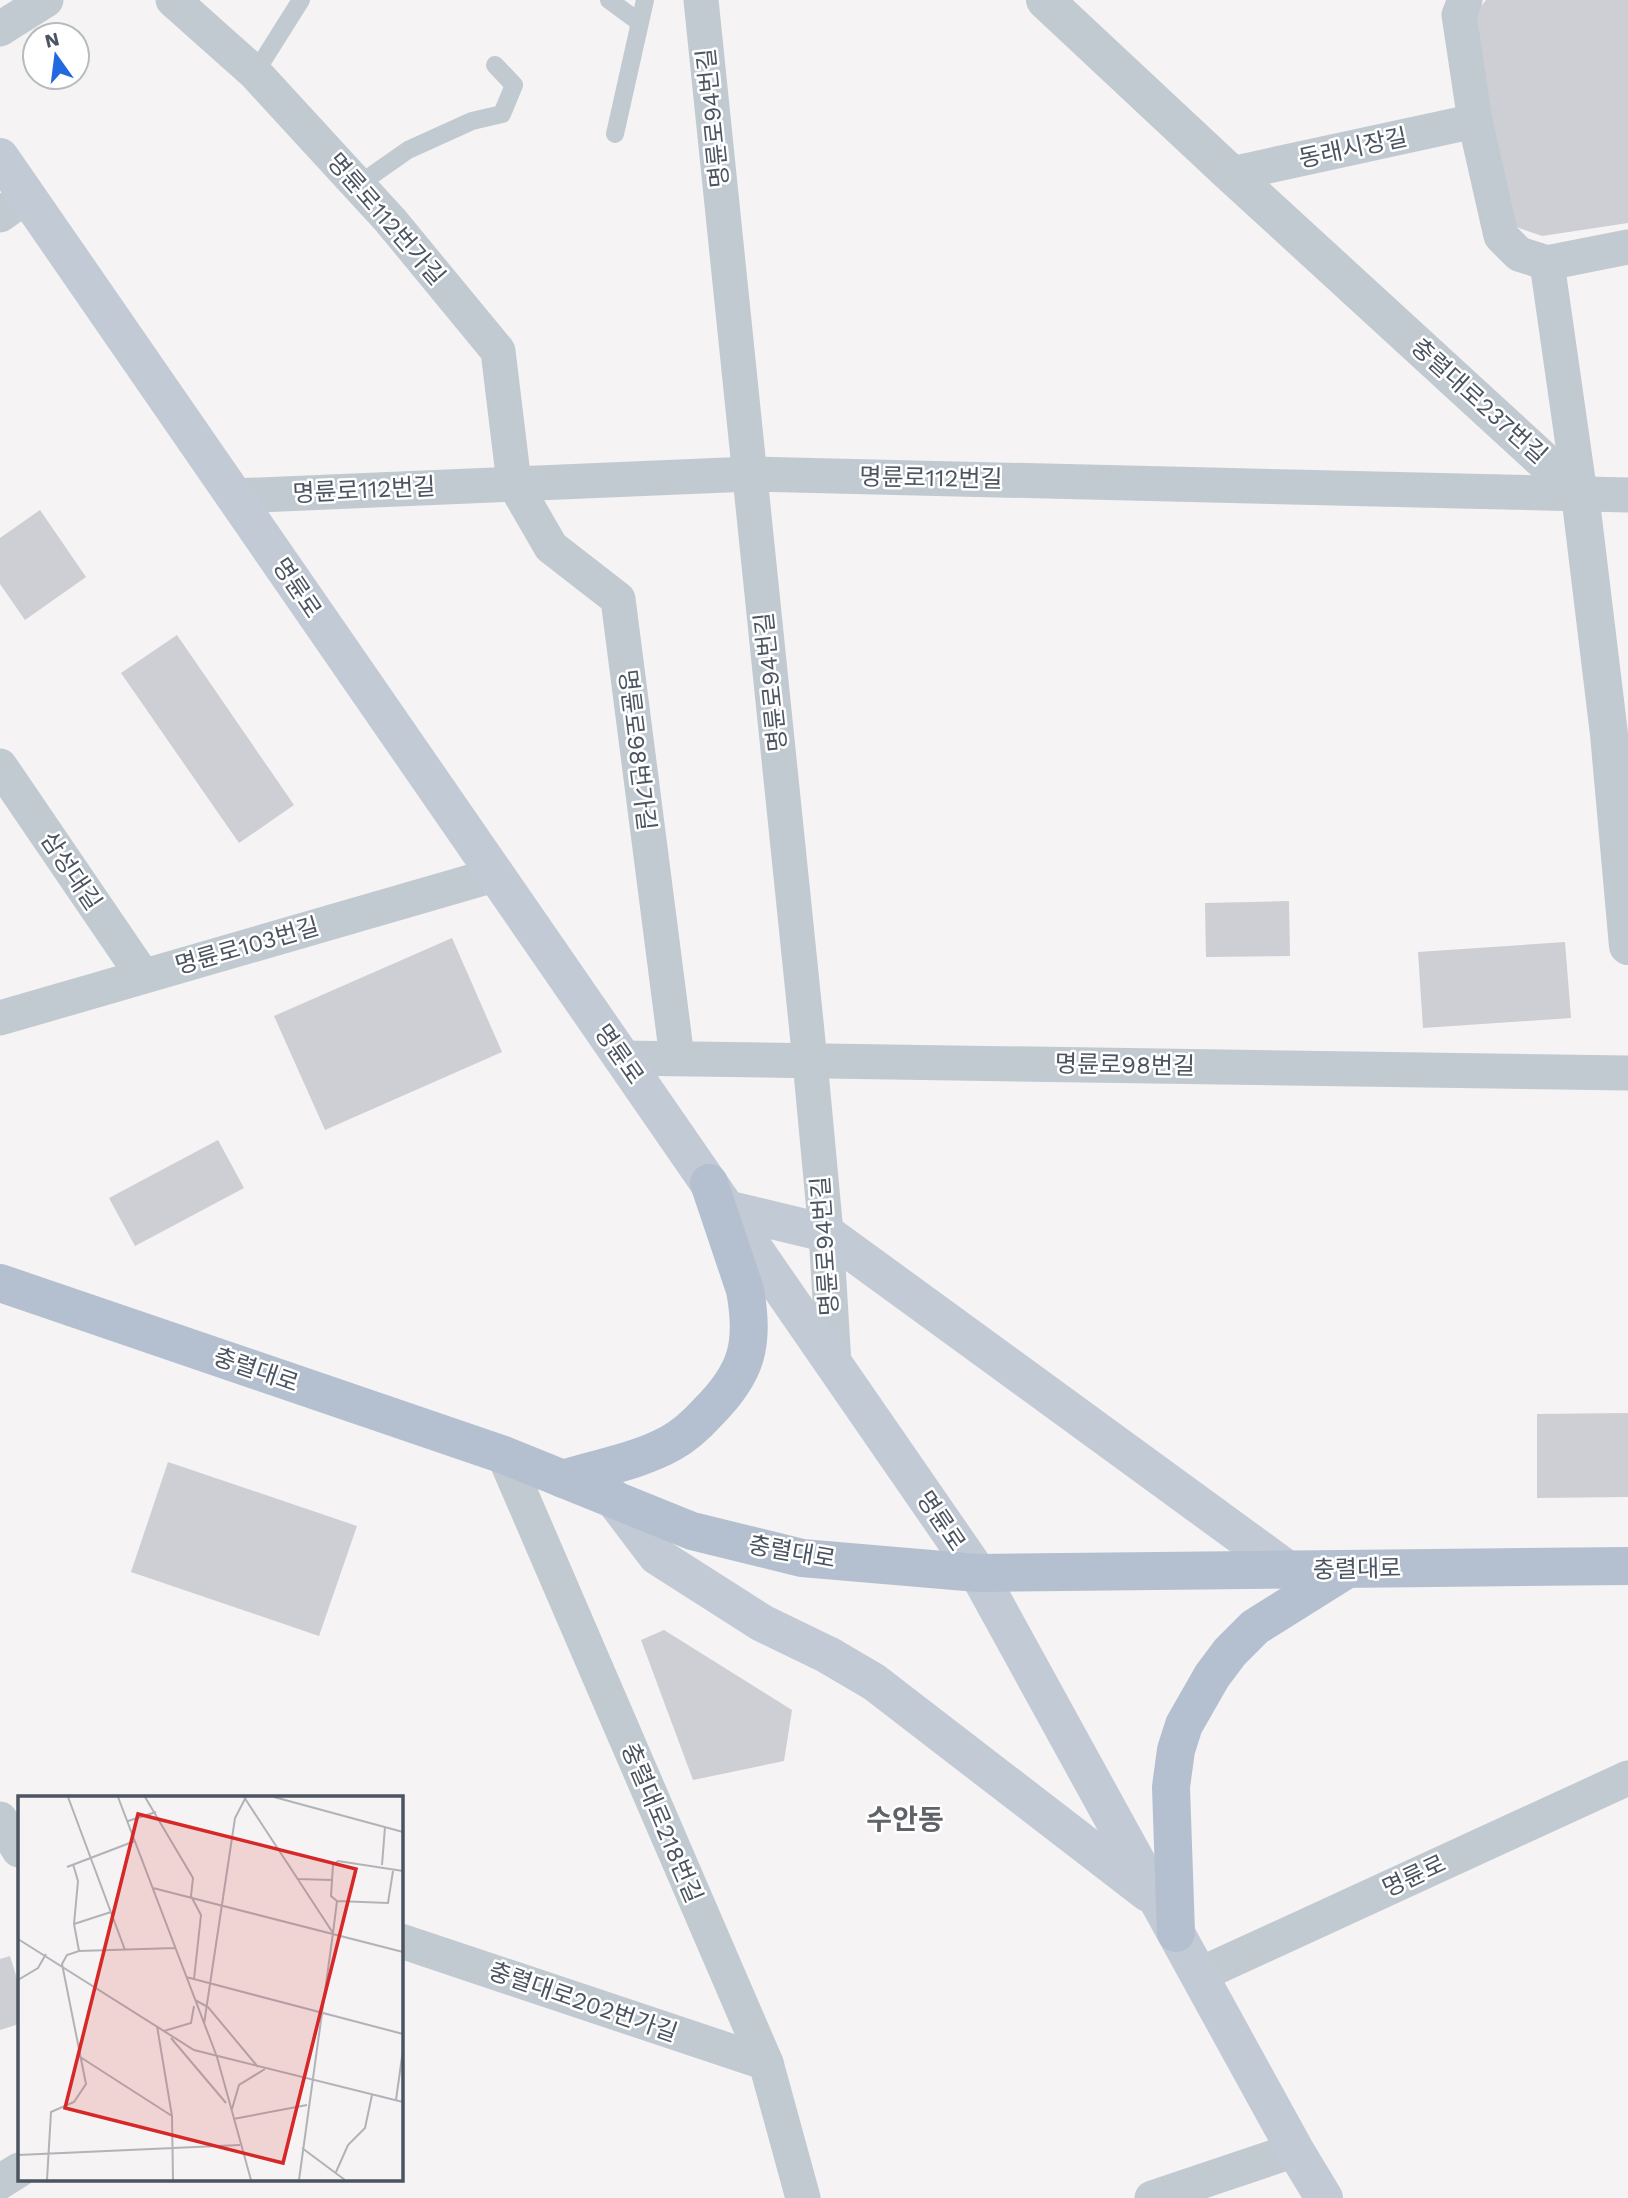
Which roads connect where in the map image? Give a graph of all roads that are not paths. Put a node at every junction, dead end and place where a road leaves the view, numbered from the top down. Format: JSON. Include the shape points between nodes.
{"nodes":[{"id":1,"x":46,"y":0,"type":"edge"},
{"id":2,"x":173,"y":0,"type":"edge"},
{"id":3,"x":301,"y":0,"type":"edge"},
{"id":4,"x":609,"y":0,"type":"edge"},
{"id":5,"x":645,"y":0,"type":"edge"},
{"id":6,"x":701,"y":0,"type":"edge"},
{"id":7,"x":1045,"y":0,"type":"edge"},
{"id":8,"x":1465,"y":0,"type":"edge"},
{"id":9,"x":639,"y":22,"type":"junction"},
{"id":10,"x":0,"y":29,"type":"edge"},
{"id":11,"x":495,"y":65,"type":"dead end"},
{"id":12,"x":255,"y":73,"type":"junction"},
{"id":13,"x":1475,"y":121,"type":"junction"},
{"id":14,"x":615,"y":134,"type":"dead end"},
{"id":15,"x":0,"y":157,"type":"edge"},
{"id":16,"x":1231,"y":174,"type":"junction"},
{"id":17,"x":359,"y":185,"type":"junction"},
{"id":18,"x":13,"y":205,"type":"edge"},
{"id":19,"x":1628,"y":247,"type":"edge"},
{"id":20,"x":1547,"y":263,"type":"junction"},
{"id":21,"x":750,"y":474,"type":"junction"},
{"id":22,"x":514,"y":483,"type":"junction"},
{"id":23,"x":1580,"y":494,"type":"junction"},
{"id":24,"x":1628,"y":495,"type":"edge"},
{"id":25,"x":234,"y":496,"type":"junction"},
{"id":26,"x":0,"y":766,"type":"edge"},
{"id":27,"x":1625,"y":869,"type":"edge"},
{"id":28,"x":494,"y":874,"type":"junction"},
{"id":29,"x":1628,"y":946,"type":"edge"},
{"id":30,"x":143,"y":976,"type":"junction"},
{"id":31,"x":0,"y":1018,"type":"edge"},
{"id":32,"x":622,"y":1058,"type":"junction"},
{"id":33,"x":677,"y":1059,"type":"junction"},
{"id":34,"x":810,"y":1060,"type":"junction"},
{"id":35,"x":1628,"y":1073,"type":"edge"},
{"id":36,"x":717,"y":1196,"type":"junction"},
{"id":37,"x":826,"y":1233,"type":"junction"},
{"id":38,"x":0,"y":1283,"type":"edge"},
{"id":39,"x":834,"y":1364,"type":"junction"},
{"id":40,"x":504,"y":1455,"type":"junction"},
{"id":41,"x":563,"y":1479,"type":"junction"},
{"id":42,"x":613,"y":1499,"type":"junction"},
{"id":43,"x":1628,"y":1566,"type":"edge"},
{"id":44,"x":1347,"y":1569,"type":"junction"},
{"id":45,"x":1288,"y":1570,"type":"junction"},
{"id":46,"x":978,"y":1573,"type":"junction"},
{"id":47,"x":1628,"y":1778,"type":"edge"},
{"id":48,"x":0,"y":1807,"type":"edge"},
{"id":49,"x":18,"y":1813,"type":"edge"},
{"id":50,"x":0,"y":1819,"type":"edge"},
{"id":51,"x":18,"y":1848,"type":"edge"},
{"id":52,"x":1168,"y":1918,"type":"junction"},
{"id":53,"x":402,"y":1941,"type":"edge"},
{"id":54,"x":1199,"y":1975,"type":"junction"},
{"id":55,"x":765,"y":2063,"type":"junction"},
{"id":56,"x":1295,"y":2150,"type":"junction"},
{"id":57,"x":18,"y":2171,"type":"edge"},
{"id":58,"x":0,"y":2182,"type":"edge"},
{"id":59,"x":803,"y":2198,"type":"edge"},
{"id":60,"x":1152,"y":2198,"type":"edge"},
{"id":61,"x":1324,"y":2198,"type":"edge"}],
"edges":[{"from":1,"to":10,"type":"street"},
{"from":2,"to":12,"type":"street","name":"명륜로112번가길"},
{"from":3,"to":12,"type":"lane"},
{"from":4,"to":9,"type":"lane"},
{"from":5,"to":9,"type":"lane"},
{"from":6,"to":21,"type":"street","name":"명륜로94번길"},
{"from":7,"to":16,"type":"street","name":"충렬대로237번길"},
{"from":8,"to":13,"type":"street","via":[[1459,15]]},
{"from":9,"to":14,"type":"lane"},
{"from":11,"to":17,"type":"lane","via":[[514,85],[502,114],[472,121],[408,150]]},
{"from":12,"to":17,"type":"street","name":"명륜로112번가길"},
{"from":13,"to":16,"type":"street","name":"동래시장길"},
{"from":13,"to":20,"type":"street","via":[[1501,236],[1519,254]]},
{"from":15,"to":18,"type":"main road","name":"명륜로"},
{"from":16,"to":23,"type":"street","name":"충렬대로237번길"},
{"from":17,"to":22,"type":"street","name":"명륜로112번가길","via":[[498,351]]},
{"from":18,"to":25,"type":"main road","name":"명륜로"},
{"from":19,"to":20,"type":"street"},
{"from":20,"to":23,"type":"street"},
{"from":21,"to":22,"type":"street","name":"명륜로112번길"},
{"from":21,"to":23,"type":"street","name":"명륜로112번길"},
{"from":21,"to":34,"type":"street","name":"명륜로94번길"},
{"from":22,"to":25,"type":"street","name":"명륜로112번길"},
{"from":22,"to":33,"type":"street","name":"명륜로98번가길","via":[[551,547],[618,598]]},
{"from":23,"to":24,"type":"street","name":"명륜로112번길"},
{"from":23,"to":27,"type":"street"},
{"from":25,"to":28,"type":"main road","name":"명륜로"},
{"from":26,"to":30,"type":"street","name":"삼성대길"},
{"from":27,"to":29,"type":"street"},
{"from":28,"to":30,"type":"street","name":"명륜로103번길"},
{"from":28,"to":32,"type":"main road","name":"명륜로"},
{"from":30,"to":31,"type":"street","name":"명륜로103번길"},
{"from":32,"to":33,"type":"street","name":"명륜로98번길"},
{"from":32,"to":36,"type":"main road","name":"명륜로"},
{"from":33,"to":34,"type":"street","name":"명륜로98번길"},
{"from":34,"to":35,"type":"street","name":"명륜로98번길"},
{"from":34,"to":37,"type":"street","name":"명륜로94번길"},
{"from":36,"to":37,"type":"main road"},
{"from":36,"to":39,"type":"main road","name":"명륜로"},
{"from":36,"to":41,"type":"main road","via":[[748,1308],[746,1356],[737,1379],[700,1421],[671,1443]]},
{"from":37,"to":39,"type":"street","name":"명륜로94번길"},
{"from":37,"to":45,"type":"main road"},
{"from":38,"to":40,"type":"main road","name":"충렬대로"},
{"from":39,"to":46,"type":"main road","name":"명륜로"},
{"from":40,"to":41,"type":"main road","name":"충렬대로"},
{"from":40,"to":55,"type":"street","name":"충렬대로218번길"},
{"from":41,"to":42,"type":"main road","name":"충렬대로"},
{"from":42,"to":46,"type":"main road","name":"충렬대로","via":[[692,1531],[802,1558]]},
{"from":42,"to":52,"type":"main road","via":[[657,1556],[762,1623],[874,1682]]},
{"from":43,"to":44,"type":"main road","name":"충렬대로"},
{"from":44,"to":45,"type":"main road","name":"충렬대로"},
{"from":44,"to":52,"type":"main road","via":[[1255,1627],[1212,1676],[1184,1725],[1171,1787]]},
{"from":45,"to":46,"type":"main road","name":"충렬대로"},
{"from":46,"to":52,"type":"main road","name":"명륜로"},
{"from":47,"to":54,"type":"street","name":"명륜로"},
{"from":48,"to":49,"type":"street"},
{"from":50,"to":51,"type":"street"},
{"from":52,"to":54,"type":"main road","name":"명륜로"},
{"from":53,"to":55,"type":"street","name":"충렬대로202번가길"},
{"from":54,"to":56,"type":"main road","name":"명륜로"},
{"from":55,"to":59,"type":"street","name":"충렬대로218번길"},
{"from":56,"to":60,"type":"street"},
{"from":56,"to":61,"type":"main road","name":"명륜로"},
{"from":57,"to":58,"type":"street"}]}
